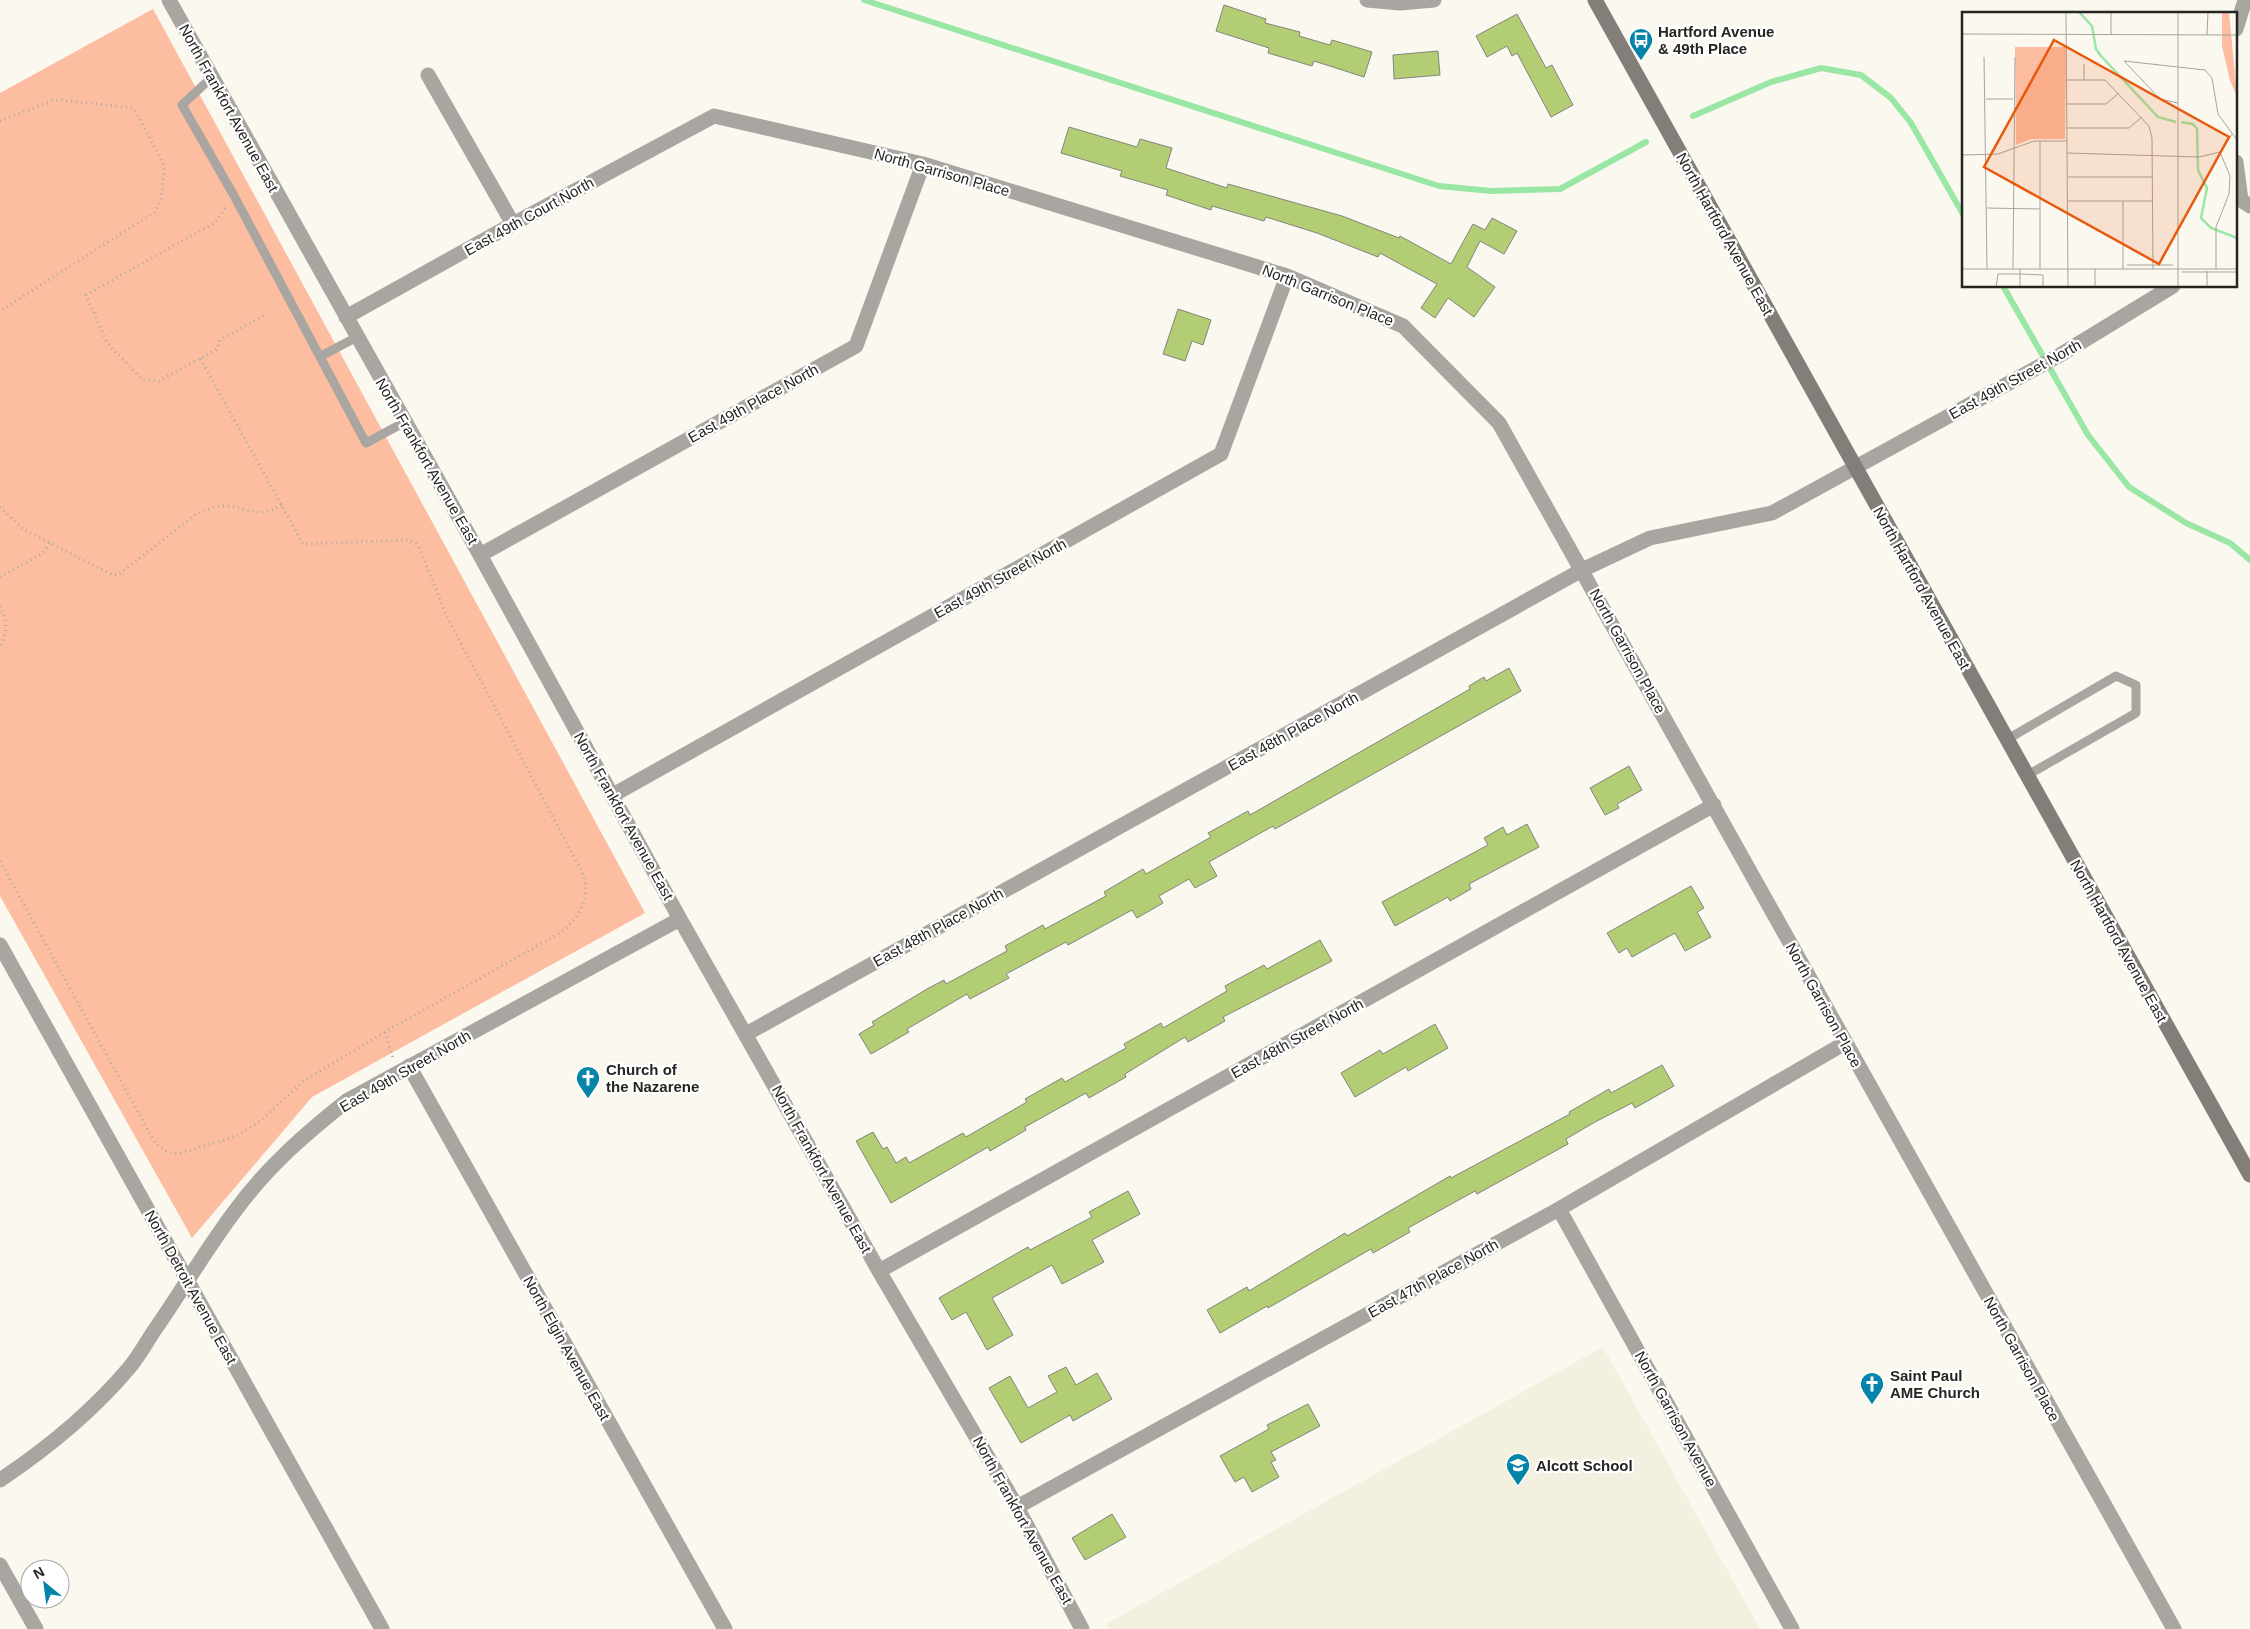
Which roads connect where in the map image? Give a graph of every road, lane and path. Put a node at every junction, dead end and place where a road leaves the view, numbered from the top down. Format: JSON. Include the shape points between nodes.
{"nodes":[{"id":1,"x":169,"y":0,"type":"edge"},
{"id":2,"x":1367,"y":0,"type":"edge"},
{"id":3,"x":1434,"y":0,"type":"edge"},
{"id":4,"x":1595,"y":0,"type":"edge"},
{"id":5,"x":2245,"y":0,"type":"edge"},
{"id":6,"x":2238,"y":23,"type":"edge"},
{"id":7,"x":428,"y":75,"type":"dead end"},
{"id":8,"x":212,"y":77,"type":"junction"},
{"id":9,"x":714,"y":116,"type":"joint"},
{"id":10,"x":0,"y":120,"type":"edge"},
{"id":11,"x":923,"y":164,"type":"junction"},
{"id":12,"x":2238,"y":174,"type":"edge"},
{"id":13,"x":234,"y":194,"type":"junction"},
{"id":14,"x":2243,"y":204,"type":"edge"},
{"id":15,"x":513,"y":224,"type":"junction"},
{"id":16,"x":1287,"y":276,"type":"junction"},
{"id":17,"x":2170,"y":288,"type":"edge"},
{"id":18,"x":0,"y":311,"type":"edge"},
{"id":19,"x":266,"y":314,"type":"dead end"},
{"id":20,"x":346,"y":317,"type":"junction"},
{"id":21,"x":356,"y":337,"type":"junction"},
{"id":22,"x":321,"y":356,"type":"junction"},
{"id":23,"x":200,"y":358,"type":"junction"},
{"id":24,"x":405,"y":422,"type":"junction"},
{"id":25,"x":1855,"y":468,"type":"junction"},
{"id":26,"x":282,"y":505,"type":"junction"},
{"id":27,"x":0,"y":507,"type":"edge"},
{"id":28,"x":50,"y":543,"type":"junction"},
{"id":29,"x":480,"y":555,"type":"junction"},
{"id":30,"x":1582,"y":570,"type":"junction"},
{"id":31,"x":0,"y":577,"type":"edge"},
{"id":32,"x":0,"y":606,"type":"edge"},
{"id":33,"x":0,"y":647,"type":"edge"},
{"id":34,"x":2006,"y":740,"type":"junction"},
{"id":35,"x":2026,"y":776,"type":"junction"},
{"id":36,"x":613,"y":796,"type":"junction"},
{"id":37,"x":1714,"y":805,"type":"junction"},
{"id":38,"x":0,"y":861,"type":"edge"},
{"id":39,"x":680,"y":919,"type":"junction"},
{"id":40,"x":0,"y":945,"type":"edge"},
{"id":41,"x":385,"y":1032,"type":"junction"},
{"id":42,"x":746,"y":1034,"type":"junction"},
{"id":43,"x":1845,"y":1043,"type":"junction"},
{"id":44,"x":404,"y":1069,"type":"junction"},
{"id":45,"x":2250,"y":1174,"type":"edge"},
{"id":46,"x":1559,"y":1209,"type":"junction"},
{"id":47,"x":880,"y":1271,"type":"junction"},
{"id":48,"x":187,"y":1282,"type":"junction"},
{"id":49,"x":0,"y":1480,"type":"edge"},
{"id":50,"x":1018,"y":1507,"type":"junction"},
{"id":51,"x":0,"y":1565,"type":"edge"},
{"id":52,"x":36,"y":1629,"type":"edge"},
{"id":53,"x":382,"y":1629,"type":"edge"},
{"id":54,"x":725,"y":1629,"type":"edge"},
{"id":55,"x":1082,"y":1629,"type":"edge"},
{"id":56,"x":1792,"y":1629,"type":"edge"},
{"id":57,"x":2174,"y":1629,"type":"edge"}],
"edges":[{"from":1,"to":8,"type":"street","name":"North Frankfort Avenue East"},
{"from":2,"to":3,"type":"street","via":[[1400,3]]},
{"from":4,"to":25,"type":"street","name":"North Hartford Avenue East"},
{"from":5,"to":6,"type":"street"},
{"from":7,"to":15,"type":"street"},
{"from":8,"to":13,"type":"lane","via":[[182,105]]},
{"from":8,"to":20,"type":"street","name":"North Frankfort Avenue East"},
{"from":9,"to":11,"type":"street","name":"North Garrison Place"},
{"from":9,"to":15,"type":"street","name":"East 49th Court North"},
{"from":10,"to":18,"type":"path","via":[[62,100],[131,108],[163,163],[164,172],[161,199],[154,212]]},
{"from":11,"to":16,"type":"street","name":"North Garrison Place"},
{"from":11,"to":29,"type":"street","name":"East 49th Place North","via":[[856,346]]},
{"from":12,"to":14,"type":"street"},
{"from":13,"to":22,"type":"lane"},
{"from":13,"to":23,"type":"path","via":[[216,222],[86,295],[107,343],[142,379],[159,381]]},
{"from":15,"to":20,"type":"street","name":"East 49th Court North"},
{"from":16,"to":30,"type":"street","name":"North Garrison Place","via":[[1402,326],[1500,423]]},
{"from":16,"to":36,"type":"street","name":"East 49th Street North","via":[[1221,454]]},
{"from":17,"to":25,"type":"street","name":"East 49th Street North","via":[[2060,355]]},
{"from":19,"to":23,"type":"path","via":[[220,340],[217,349]]},
{"from":20,"to":21,"type":"street","name":"North Frankfort Avenue East"},
{"from":21,"to":22,"type":"lane"},
{"from":21,"to":24,"type":"street","name":"North Frankfort Avenue East"},
{"from":22,"to":24,"type":"lane","via":[[366,443]]},
{"from":23,"to":26,"type":"path"},
{"from":24,"to":29,"type":"street","name":"North Frankfort Avenue East"},
{"from":25,"to":30,"type":"street","name":"East 48th Place North","via":[[1772,513],[1650,538]]},
{"from":25,"to":34,"type":"street","name":"North Hartford Avenue East"},
{"from":26,"to":28,"type":"path","via":[[262,512],[226,506],[205,510],[118,575],[106,573]]},
{"from":26,"to":41,"type":"path","via":[[303,544],[408,540],[416,544],[425,558],[447,617],[586,881],[581,910],[560,933]]},
{"from":27,"to":28,"type":"path","via":[[24,530]]},
{"from":28,"to":31,"type":"path","via":[[43,553]]},
{"from":29,"to":36,"type":"street","name":"North Frankfort Avenue East"},
{"from":30,"to":37,"type":"street","name":"North Garrison Place"},
{"from":30,"to":42,"type":"street","name":"East 48th Place North"},
{"from":32,"to":33,"type":"path","via":[[7,630]]},
{"from":34,"to":35,"type":"street","name":"North Hartford Avenue East"},
{"from":34,"to":35,"type":"lane","via":[[2116,676],[2136,685],[2136,713]]},
{"from":35,"to":45,"type":"street","name":"North Hartford Avenue East"},
{"from":36,"to":39,"type":"street","name":"North Frankfort Avenue East"},
{"from":37,"to":43,"type":"street","name":"North Garrison Place"},
{"from":37,"to":47,"type":"street","name":"East 48th Street North"},
{"from":38,"to":41,"type":"path","via":[[155,1143],[166,1151],[186,1153],[237,1136],[260,1121],[305,1080]]},
{"from":39,"to":42,"type":"street","name":"North Frankfort Avenue East"},
{"from":39,"to":44,"type":"street","name":"East 49th Street North"},
{"from":40,"to":48,"type":"street","name":"North Detroit Avenue East"},
{"from":41,"to":44,"type":"path"},
{"from":42,"to":47,"type":"street","name":"North Frankfort Avenue East"},
{"from":43,"to":46,"type":"street","name":"East 47th Place North"},
{"from":43,"to":57,"type":"street","name":"North Garrison Place"},
{"from":44,"to":48,"type":"street","name":"East 49th Street North","via":[[348,1100],[302,1136],[234,1211]]},
{"from":44,"to":54,"type":"street","name":"North Elgin Avenue East"},
{"from":46,"to":50,"type":"street","name":"East 47th Place North"},
{"from":46,"to":56,"type":"street","name":"North Garrison Avenue"},
{"from":47,"to":50,"type":"street","name":"North Frankfort Avenue East"},
{"from":48,"to":49,"type":"street","name":"East 49th Street North","via":[[130,1367],[100,1401],[68,1431]]},
{"from":48,"to":53,"type":"street","name":"North Detroit Avenue East"},
{"from":50,"to":55,"type":"street","name":"North Frankfort Avenue East"},
{"from":51,"to":52,"type":"street"}]}
